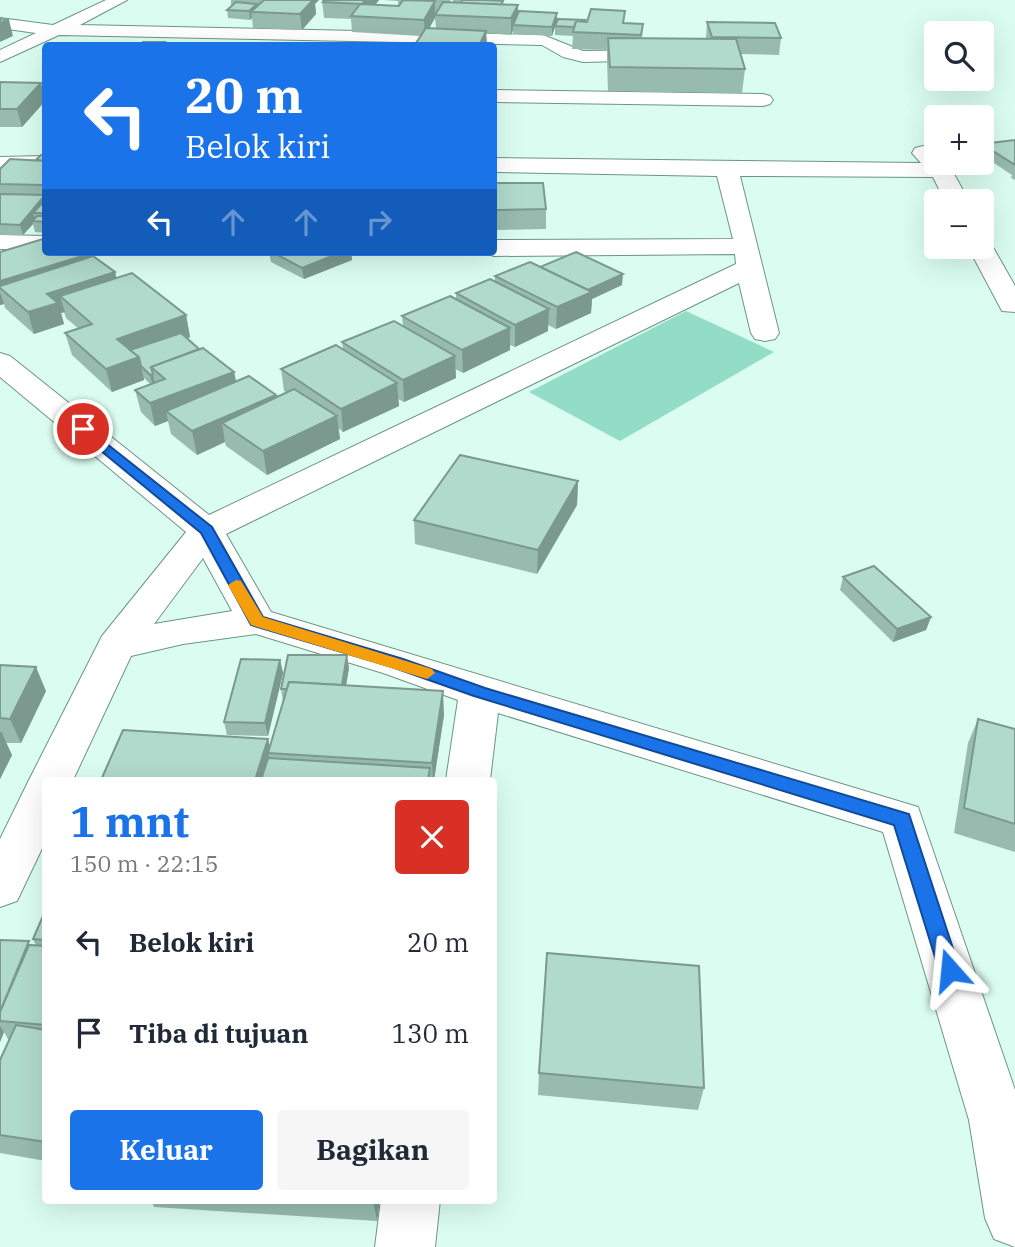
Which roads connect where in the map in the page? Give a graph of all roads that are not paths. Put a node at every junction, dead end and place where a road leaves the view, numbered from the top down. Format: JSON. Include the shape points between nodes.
{"nodes":[{"id":1,"x":119,"y":0,"type":"edge"},
{"id":2,"x":0,"y":23,"type":"edge"},
{"id":3,"x":53,"y":30,"type":"junction"},
{"id":4,"x":674,"y":54,"type":"edge"},
{"id":5,"x":0,"y":57,"type":"edge"},
{"id":6,"x":0,"y":95,"type":"edge"},
{"id":7,"x":42,"y":95,"type":"edge"},
{"id":8,"x":497,"y":96,"type":"edge"},
{"id":9,"x":763,"y":100,"type":"dead end"},
{"id":10,"x":919,"y":149,"type":"dead end"},
{"id":11,"x":924,"y":154,"type":"edge"},
{"id":12,"x":42,"y":163,"type":"edge"},
{"id":13,"x":0,"y":164,"type":"edge"},
{"id":14,"x":497,"y":166,"type":"edge"},
{"id":15,"x":726,"y":169,"type":"junction"},
{"id":16,"x":924,"y":170,"type":"edge"},
{"id":17,"x":0,"y":242,"type":"edge"},
{"id":18,"x":42,"y":243,"type":"edge"},
{"id":19,"x":497,"y":248,"type":"edge"},
{"id":20,"x":748,"y":257,"type":"junction"},
{"id":21,"x":987,"y":259,"type":"edge"},
{"id":22,"x":1012,"y":305,"type":"dead end"},
{"id":23,"x":765,"y":333,"type":"dead end"},
{"id":24,"x":0,"y":362,"type":"edge"},
{"id":25,"x":206,"y":530,"type":"junction"},
{"id":26,"x":257,"y":621,"type":"junction"},
{"id":27,"x":116,"y":646,"type":"junction"},
{"id":28,"x":480,"y":692,"type":"junction"},
{"id":29,"x":52,"y":777,"type":"edge"},
{"id":30,"x":468,"y":777,"type":"edge"},
{"id":31,"x":42,"y":799,"type":"edge"},
{"id":32,"x":0,"y":887,"type":"edge"},
{"id":33,"x":1006,"y":1127,"type":"edge"},
{"id":34,"x":410,"y":1204,"type":"edge"},
{"id":35,"x":1015,"y":1218,"type":"edge"},
{"id":36,"x":405,"y":1247,"type":"edge"}],
"edges":[{"from":1,"to":3,"type":"street"},
{"from":2,"to":3,"type":"street"},
{"from":3,"to":4,"type":"street","via":[[527,39],[552,41],[567,53],[584,57]]},
{"from":3,"to":5,"type":"street"},
{"from":6,"to":7,"type":"street"},
{"from":8,"to":9,"type":"street"},
{"from":10,"to":11,"type":"street"},
{"from":12,"to":13,"type":"street"},
{"from":14,"to":15,"type":"street"},
{"from":15,"to":16,"type":"street"},
{"from":15,"to":20,"type":"street"},
{"from":17,"to":18,"type":"street"},
{"from":19,"to":20,"type":"street"},
{"from":20,"to":23,"type":"street"},
{"from":20,"to":25,"type":"street"},
{"from":21,"to":22,"type":"street"},
{"from":24,"to":25,"type":"street"},
{"from":25,"to":26,"type":"street"},
{"from":25,"to":27,"type":"street"},
{"from":26,"to":27,"type":"street"},
{"from":26,"to":28,"type":"street"},
{"from":27,"to":29,"type":"street"},
{"from":28,"to":30,"type":"street"},
{"from":28,"to":33,"type":"street","via":[[902,820]]},
{"from":31,"to":32,"type":"street"},
{"from":33,"to":35,"type":"street"},
{"from":34,"to":36,"type":"street"}]}
